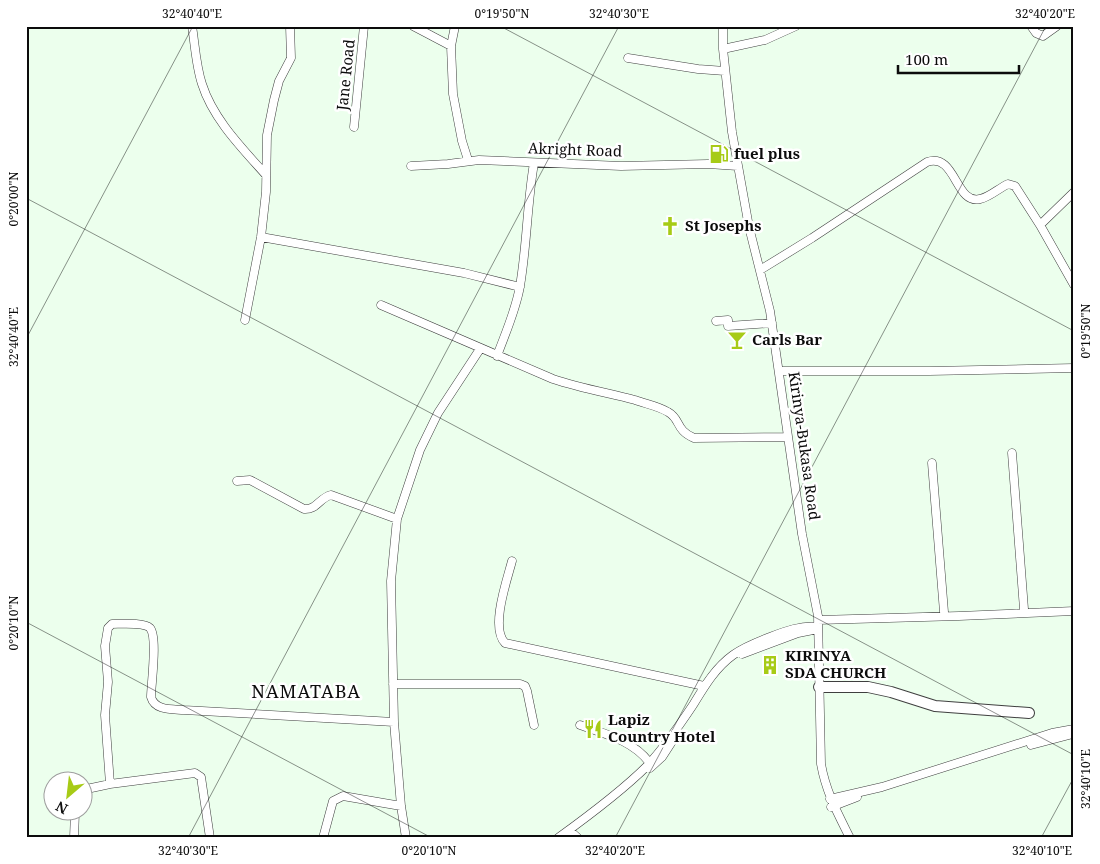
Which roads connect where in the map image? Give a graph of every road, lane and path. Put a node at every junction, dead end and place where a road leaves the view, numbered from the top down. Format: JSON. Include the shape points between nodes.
{"nodes":[{"id":1,"x":192,"y":26,"type":"edge"},
{"id":2,"x":290,"y":26,"type":"edge"},
{"id":3,"x":364,"y":26,"type":"edge"},
{"id":4,"x":413,"y":26,"type":"edge"},
{"id":5,"x":455,"y":26,"type":"edge"},
{"id":6,"x":724,"y":26,"type":"edge"},
{"id":7,"x":796,"y":26,"type":"edge"},
{"id":8,"x":1031,"y":26,"type":"edge"},
{"id":9,"x":1058,"y":26,"type":"edge"},
{"id":10,"x":451,"y":46,"type":"junction"},
{"id":11,"x":723,"y":49,"type":"junction"},
{"id":12,"x":628,"y":58,"type":"dead end"},
{"id":13,"x":725,"y":70,"type":"junction"},
{"id":14,"x":354,"y":127,"type":"dead end"},
{"id":15,"x":468,"y":160,"type":"junction"},
{"id":16,"x":534,"y":163,"type":"junction"},
{"id":17,"x":411,"y":166,"type":"dead end"},
{"id":18,"x":738,"y":166,"type":"junction"},
{"id":19,"x":266,"y":175,"type":"junction"},
{"id":20,"x":1074,"y":192,"type":"edge"},
{"id":21,"x":1040,"y":225,"type":"junction"},
{"id":22,"x":261,"y":238,"type":"junction"},
{"id":23,"x":760,"y":270,"type":"junction"},
{"id":24,"x":1074,"y":285,"type":"edge"},
{"id":25,"x":520,"y":287,"type":"junction"},
{"id":26,"x":381,"y":305,"type":"dead end"},
{"id":27,"x":244,"y":320,"type":"dead end"},
{"id":28,"x":716,"y":321,"type":"dead end"},
{"id":29,"x":772,"y":323,"type":"junction"},
{"id":30,"x":480,"y":349,"type":"junction"},
{"id":31,"x":497,"y":356,"type":"junction"},
{"id":32,"x":1074,"y":368,"type":"edge"},
{"id":33,"x":779,"y":371,"type":"junction"},
{"id":34,"x":787,"y":437,"type":"junction"},
{"id":35,"x":1012,"y":453,"type":"dead end"},
{"id":36,"x":932,"y":464,"type":"dead end"},
{"id":37,"x":237,"y":481,"type":"dead end"},
{"id":38,"x":396,"y":519,"type":"junction"},
{"id":39,"x":512,"y":561,"type":"dead end"},
{"id":40,"x":1074,"y":606,"type":"edge"},
{"id":41,"x":1024,"y":609,"type":"junction"},
{"id":42,"x":1074,"y":611,"type":"edge"},
{"id":43,"x":944,"y":612,"type":"junction"},
{"id":44,"x":818,"y":623,"type":"junction"},
{"id":45,"x":393,"y":684,"type":"junction"},
{"id":46,"x":704,"y":686,"type":"junction"},
{"id":47,"x":819,"y":687,"type":"junction"},
{"id":48,"x":1030,"y":713,"type":"dead end"},
{"id":49,"x":394,"y":722,"type":"junction"},
{"id":50,"x":534,"y":725,"type":"dead end"},
{"id":51,"x":580,"y":725,"type":"dead end"},
{"id":52,"x":1074,"y":729,"type":"edge"},
{"id":53,"x":1074,"y":734,"type":"edge"},
{"id":54,"x":649,"y":762,"type":"junction"},
{"id":55,"x":110,"y":784,"type":"junction"},
{"id":56,"x":92,"y":788,"type":"edge"},
{"id":57,"x":830,"y":802,"type":"junction"},
{"id":58,"x":401,"y":806,"type":"junction"},
{"id":59,"x":75,"y":822,"type":"edge"},
{"id":60,"x":569,"y":830,"type":"junction"},
{"id":61,"x":74,"y":838,"type":"edge"},
{"id":62,"x":210,"y":838,"type":"edge"},
{"id":63,"x":323,"y":838,"type":"edge"},
{"id":64,"x":406,"y":838,"type":"edge"},
{"id":65,"x":558,"y":838,"type":"edge"},
{"id":66,"x":564,"y":838,"type":"edge"},
{"id":67,"x":578,"y":838,"type":"edge"},
{"id":68,"x":850,"y":838,"type":"edge"}],
"edges":[{"from":1,"to":19,"type":"street","via":[[201,83],[210,102],[230,133]]},
{"from":2,"to":19,"type":"street","via":[[291,58],[274,100]]},
{"from":3,"to":14,"type":"street","name":"Jane Road"},
{"from":4,"to":10,"type":"street"},
{"from":5,"to":10,"type":"street"},
{"from":6,"to":11,"type":"street","name":"Kirinya-Bukasa Road"},
{"from":7,"to":11,"type":"street","via":[[765,40]]},
{"from":8,"to":9,"type":"street","via":[[1043,36]]},
{"from":10,"to":15,"type":"street","via":[[453,94]]},
{"from":11,"to":13,"type":"street","name":"Kirinya-Bukasa Road"},
{"from":12,"to":13,"type":"street"},
{"from":13,"to":18,"type":"street","name":"Kirinya-Bukasa Road"},
{"from":15,"to":16,"type":"street","name":"Akright Road"},
{"from":15,"to":17,"type":"street","name":"Akright Road"},
{"from":16,"to":18,"type":"street","name":"Akright Road"},
{"from":16,"to":25,"type":"street"},
{"from":18,"to":23,"type":"street","name":"Kirinya-Bukasa Road"},
{"from":19,"to":22,"type":"street"},
{"from":20,"to":21,"type":"street"},
{"from":21,"to":23,"type":"street","via":[[1015,186],[1008,184],[976,200],[965,194],[942,163],[931,161]]},
{"from":21,"to":24,"type":"street"},
{"from":22,"to":25,"type":"street","via":[[464,273]]},
{"from":22,"to":27,"type":"street"},
{"from":23,"to":29,"type":"street","name":"Kirinya-Bukasa Road"},
{"from":25,"to":31,"type":"street"},
{"from":26,"to":30,"type":"street"},
{"from":28,"to":29,"type":"street","via":[[728,320],[728,326]]},
{"from":29,"to":33,"type":"street","name":"Kirinya-Bukasa Road"},
{"from":30,"to":31,"type":"street"},
{"from":30,"to":38,"type":"street","via":[[438,413],[420,450]]},
{"from":31,"to":34,"type":"street","via":[[553,380],[610,393],[668,412],[684,434],[694,438]]},
{"from":32,"to":33,"type":"street"},
{"from":33,"to":34,"type":"street","name":"Kirinya-Bukasa Road"},
{"from":34,"to":44,"type":"street","name":"Kirinya-Bukasa Road"},
{"from":35,"to":41,"type":"street"},
{"from":36,"to":43,"type":"street"},
{"from":37,"to":38,"type":"street","via":[[257,483],[304,509],[315,507],[325,496],[331,495]]},
{"from":38,"to":45,"type":"street","via":[[391,581]]},
{"from":39,"to":46,"type":"street","via":[[498,626],[505,643]]},
{"from":40,"to":41,"type":"street"},
{"from":41,"to":43,"type":"street"},
{"from":42,"to":44,"type":"street"},
{"from":43,"to":44,"type":"street"},
{"from":44,"to":46,"type":"street","via":[[752,644],[727,660]]},
{"from":44,"to":47,"type":"street","name":"Kirinya-Bukasa Road"},
{"from":44,"to":66,"type":"street","via":[[798,634],[739,655],[710,684],[662,757]]},
{"from":45,"to":49,"type":"street"},
{"from":45,"to":50,"type":"street","via":[[520,684],[527,690]]},
{"from":46,"to":54,"type":"street"},
{"from":47,"to":48,"type":"street","via":[[868,687],[935,706]]},
{"from":47,"to":57,"type":"street","name":"Kirinya-Bukasa Road","via":[[821,764]]},
{"from":49,"to":55,"type":"street","via":[[158,707],[151,698],[154,645],[150,628],[112,624],[108,628],[105,646]]},
{"from":49,"to":58,"type":"street"},
{"from":51,"to":54,"type":"street","via":[[631,745]]},
{"from":52,"to":57,"type":"street"},
{"from":53,"to":57,"type":"street"},
{"from":54,"to":60,"type":"street","via":[[626,786]]},
{"from":55,"to":56,"type":"street"},
{"from":55,"to":62,"type":"street","via":[[199,775]]},
{"from":57,"to":68,"type":"street","name":"Kirinya-Bukasa Road"},
{"from":58,"to":63,"type":"street","via":[[343,796],[333,801]]},
{"from":58,"to":64,"type":"street"},
{"from":59,"to":61,"type":"street"},
{"from":60,"to":65,"type":"street"},
{"from":60,"to":67,"type":"street"}]}
